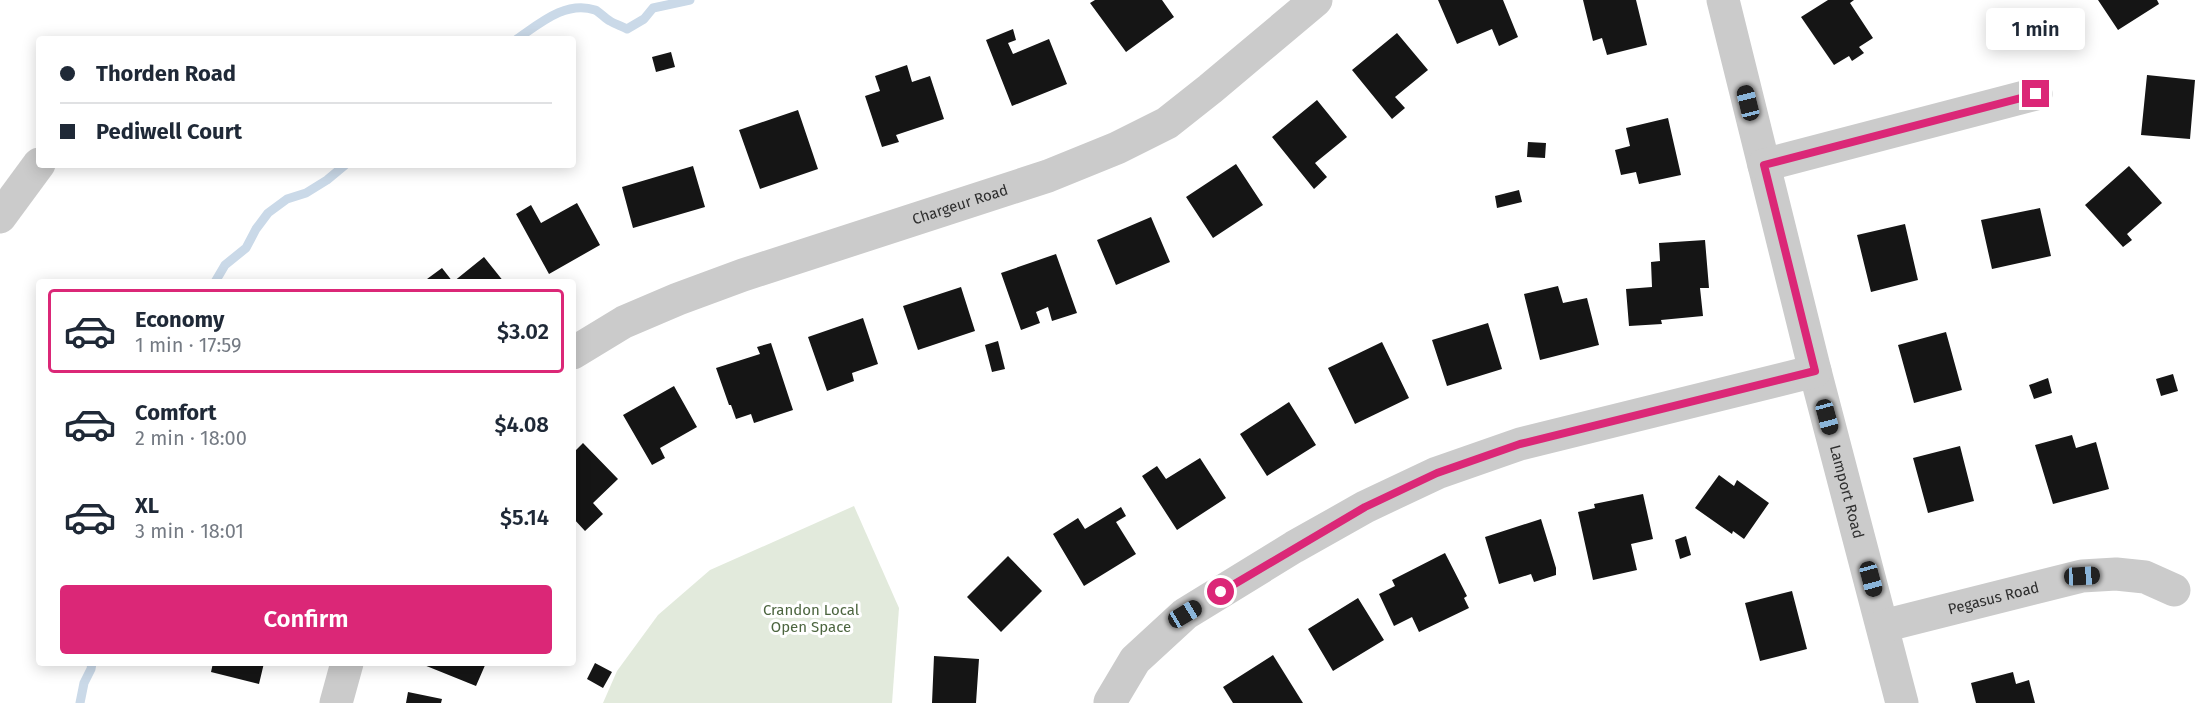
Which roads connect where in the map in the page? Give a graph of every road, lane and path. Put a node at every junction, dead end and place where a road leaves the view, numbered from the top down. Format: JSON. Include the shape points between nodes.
{"nodes":[{"id":1,"x":1316,"y":0,"type":"edge"},
{"id":2,"x":1723,"y":0,"type":"edge"},
{"id":3,"x":2036,"y":94,"type":"dead end"},
{"id":4,"x":1764,"y":165,"type":"junction"},
{"id":5,"x":36,"y":168,"type":"edge"},
{"id":6,"x":0,"y":217,"type":"edge"},
{"id":7,"x":576,"y":351,"type":"edge"},
{"id":8,"x":1815,"y":371,"type":"junction"},
{"id":9,"x":2174,"y":590,"type":"dead end"},
{"id":10,"x":1883,"y":626,"type":"junction"},
{"id":11,"x":346,"y":666,"type":"edge"},
{"id":12,"x":1110,"y":702,"type":"edge"},
{"id":13,"x":336,"y":703,"type":"edge"},
{"id":14,"x":1902,"y":703,"type":"edge"}],
"edges":[{"from":1,"to":7,"type":"street","name":"Chargeur Road","via":[[1167,123],[1117,148],[1048,176],[678,299],[624,322]]},
{"from":2,"to":4,"type":"street","name":"Lamport Road"},
{"from":3,"to":4,"type":"street"},
{"from":4,"to":8,"type":"street","name":"Lamport Road"},
{"from":5,"to":6,"type":"street"},
{"from":8,"to":10,"type":"street","name":"Lamport Road"},
{"from":8,"to":12,"type":"street","via":[[1520,444],[1437,473],[1365,507],[1185,614],[1135,660]]},
{"from":9,"to":10,"type":"street","name":"Pegasus Road","via":[[2145,577],[2082,576]]},
{"from":10,"to":14,"type":"street","name":"Lamport Road"},
{"from":11,"to":13,"type":"street"}]}
